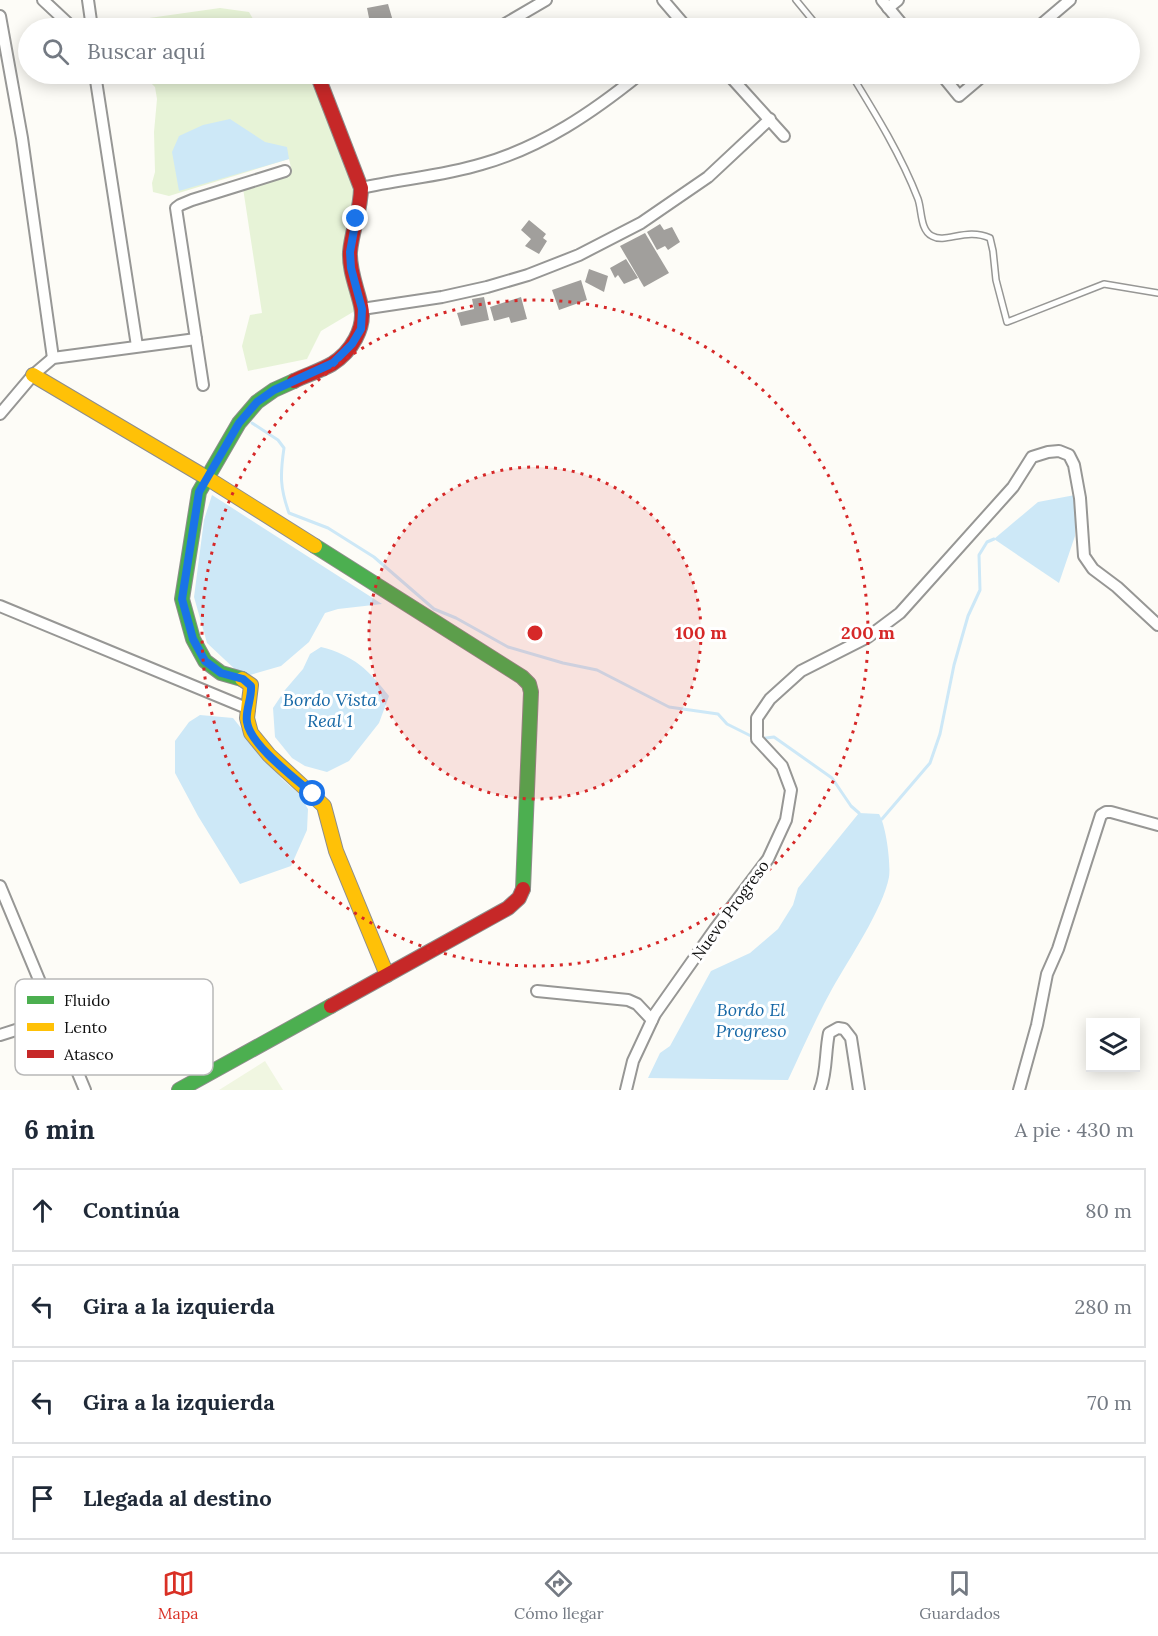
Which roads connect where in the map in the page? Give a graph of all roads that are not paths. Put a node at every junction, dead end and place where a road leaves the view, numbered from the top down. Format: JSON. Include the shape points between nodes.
{"nodes":[{"id":1,"x":43,"y":0,"type":"edge"},
{"id":2,"x":88,"y":0,"type":"edge"},
{"id":3,"x":546,"y":0,"type":"edge"},
{"id":4,"x":663,"y":0,"type":"edge"},
{"id":5,"x":796,"y":0,"type":"edge"},
{"id":6,"x":898,"y":0,"type":"edge"},
{"id":7,"x":1070,"y":0,"type":"edge"},
{"id":8,"x":885,"y":4,"type":"edge"},
{"id":9,"x":0,"y":16,"type":"edge"},
{"id":10,"x":62,"y":18,"type":"edge"},
{"id":11,"x":91,"y":18,"type":"edge"},
{"id":12,"x":515,"y":18,"type":"edge"},
{"id":13,"x":678,"y":18,"type":"edge"},
{"id":14,"x":811,"y":18,"type":"edge"},
{"id":15,"x":897,"y":18,"type":"edge"},
{"id":16,"x":1049,"y":18,"type":"edge"},
{"id":17,"x":97,"y":84,"type":"edge"},
{"id":18,"x":325,"y":84,"type":"edge"},
{"id":19,"x":628,"y":84,"type":"edge"},
{"id":20,"x":737,"y":84,"type":"edge"},
{"id":21,"x":856,"y":84,"type":"edge"},
{"id":22,"x":949,"y":84,"type":"edge"},
{"id":23,"x":973,"y":84,"type":"edge"},
{"id":24,"x":770,"y":119,"type":"junction"},
{"id":25,"x":784,"y":136,"type":"dead end"},
{"id":26,"x":285,"y":171,"type":"dead end"},
{"id":27,"x":361,"y":188,"type":"junction"},
{"id":28,"x":1158,"y":293,"type":"edge"},
{"id":29,"x":362,"y":309,"type":"junction"},
{"id":30,"x":195,"y":339,"type":"junction"},
{"id":31,"x":137,"y":346,"type":"junction"},
{"id":32,"x":53,"y":358,"type":"junction"},
{"id":33,"x":33,"y":375,"type":"junction"},
{"id":34,"x":203,"y":385,"type":"dead end"},
{"id":35,"x":0,"y":414,"type":"edge"},
{"id":36,"x":207,"y":478,"type":"junction"},
{"id":37,"x":0,"y":606,"type":"edge"},
{"id":38,"x":1158,"y":625,"type":"edge"},
{"id":39,"x":249,"y":709,"type":"junction"},
{"id":40,"x":1158,"y":825,"type":"edge"},
{"id":41,"x":0,"y":886,"type":"edge"},
{"id":42,"x":387,"y":975,"type":"junction"},
{"id":43,"x":39,"y":979,"type":"edge"},
{"id":44,"x":537,"y":991,"type":"dead end"},
{"id":45,"x":652,"y":1020,"type":"junction"},
{"id":46,"x":15,"y":1030,"type":"edge"},
{"id":47,"x":0,"y":1035,"type":"edge"},
{"id":48,"x":213,"y":1071,"type":"edge"},
{"id":49,"x":79,"y":1075,"type":"edge"},
{"id":50,"x":206,"y":1075,"type":"edge"},
{"id":51,"x":85,"y":1090,"type":"edge"},
{"id":52,"x":179,"y":1090,"type":"edge"},
{"id":53,"x":626,"y":1090,"type":"edge"},
{"id":54,"x":820,"y":1090,"type":"edge"},
{"id":55,"x":859,"y":1090,"type":"edge"},
{"id":56,"x":1019,"y":1090,"type":"edge"}],
"edges":[{"from":1,"to":10,"type":"street"},
{"from":2,"to":11,"type":"street"},
{"from":3,"to":12,"type":"street"},
{"from":4,"to":13,"type":"street"},
{"from":5,"to":14,"type":"lane"},
{"from":6,"to":8,"type":"street"},
{"from":7,"to":16,"type":"street"},
{"from":8,"to":15,"type":"street"},
{"from":9,"to":32,"type":"street"},
{"from":17,"to":31,"type":"street"},
{"from":18,"to":27,"type":"street"},
{"from":19,"to":27,"type":"street","via":[[568,127],[518,152],[481,165]]},
{"from":20,"to":24,"type":"street"},
{"from":21,"to":28,"type":"lane","via":[[905,171],[931,236],[979,233],[990,238],[1007,322],[1104,284]]},
{"from":22,"to":23,"type":"street","via":[[959,96]]},
{"from":24,"to":25,"type":"street"},
{"from":24,"to":29,"type":"street","via":[[708,177],[641,223],[579,255],[487,287]]},
{"from":26,"to":30,"type":"street","via":[[176,208]]},
{"from":27,"to":29,"type":"street","via":[[350,252]]},
{"from":29,"to":36,"type":"street","via":[[361,329],[352,344],[333,363],[257,402],[239,423]]},
{"from":30,"to":31,"type":"street"},
{"from":30,"to":34,"type":"street"},
{"from":31,"to":32,"type":"street"},
{"from":32,"to":33,"type":"street"},
{"from":33,"to":35,"type":"street"},
{"from":33,"to":36,"type":"street"},
{"from":36,"to":39,"type":"street","via":[[199,492],[182,599],[193,639],[205,661],[251,686]]},
{"from":36,"to":42,"type":"street","via":[[529,684],[524,886],[519,898],[508,908]]},
{"from":37,"to":39,"type":"street"},
{"from":38,"to":45,"type":"street","name":"Nuevo Progreso","via":[[1093,569],[1084,556],[1080,498],[1069,455],[1059,451],[1032,458],[1014,487],[900,613],[868,637],[801,671],[770,699],[757,718],[757,739],[782,766],[791,790],[786,820],[768,859]]},
{"from":39,"to":42,"type":"street","via":[[247,723],[258,744],[324,806],[336,851]]},
{"from":40,"to":56,"type":"street","via":[[1111,812],[1101,815],[1047,974]]},
{"from":41,"to":43,"type":"street"},
{"from":42,"to":48,"type":"street"},
{"from":44,"to":45,"type":"street","via":[[628,1000]]},
{"from":45,"to":53,"type":"street","name":"Nuevo Progreso","via":[[633,1061]]},
{"from":46,"to":47,"type":"street"},
{"from":49,"to":51,"type":"street"},
{"from":50,"to":52,"type":"street"},
{"from":54,"to":55,"type":"street","via":[[829,1033],[838,1028],[851,1038]]}]}
